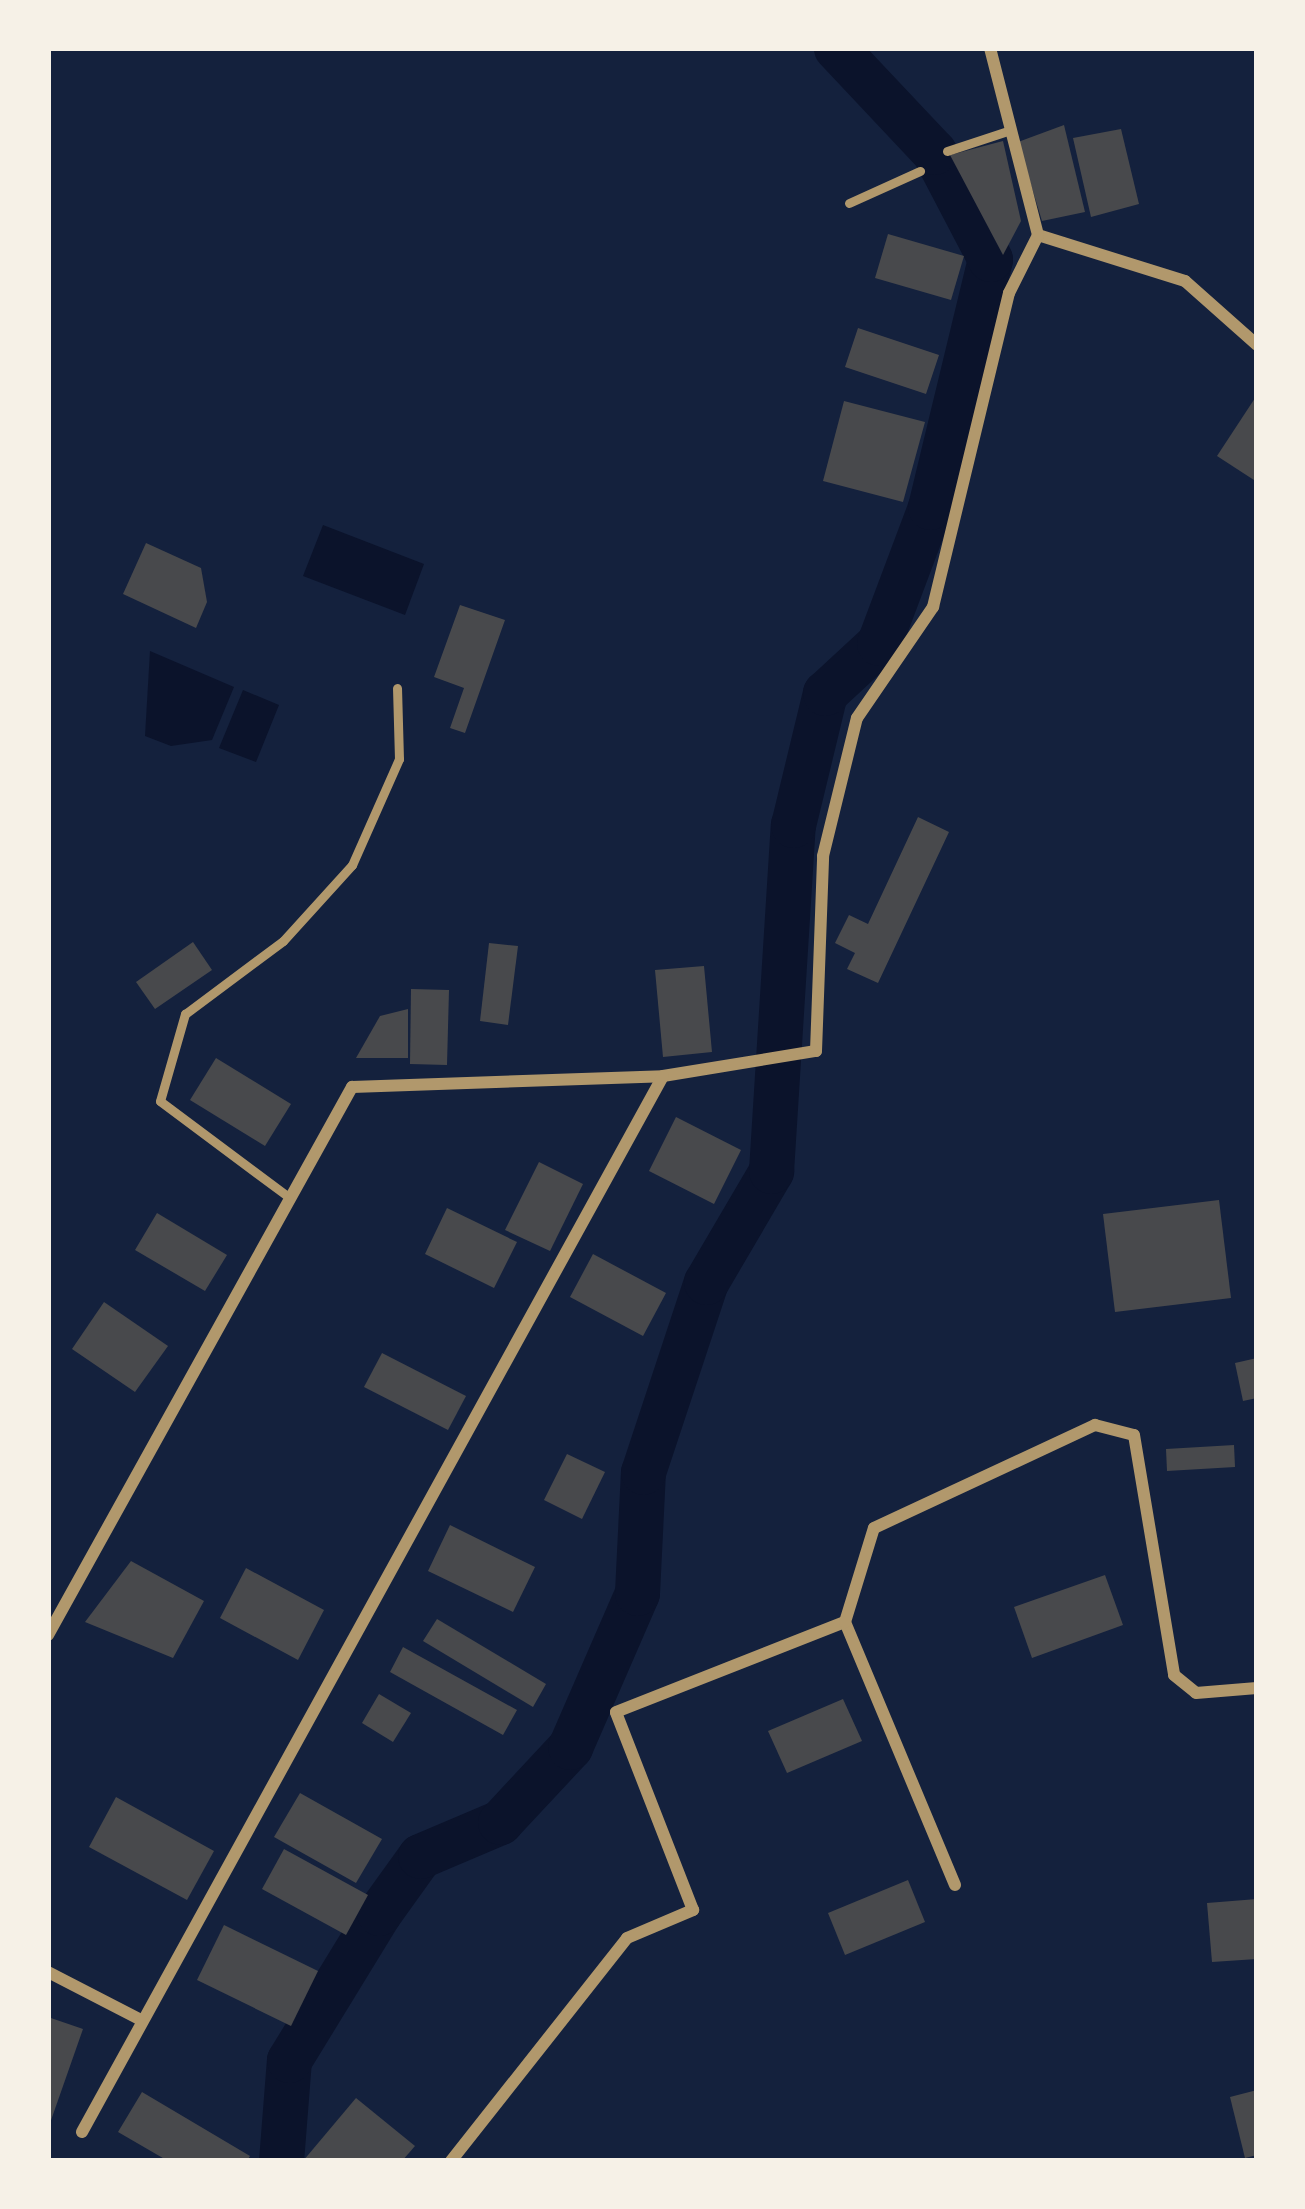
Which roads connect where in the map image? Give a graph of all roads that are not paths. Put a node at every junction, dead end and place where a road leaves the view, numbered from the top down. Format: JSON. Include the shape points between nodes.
{"nodes":[{"id":1,"x":990,"y":48,"type":"edge"},
{"id":2,"x":1011,"y":130,"type":"junction"},
{"id":3,"x":947,"y":151,"type":"dead end"},
{"id":4,"x":920,"y":171,"type":"dead end"},
{"id":5,"x":849,"y":202,"type":"dead end"},
{"id":6,"x":1038,"y":235,"type":"junction"},
{"id":7,"x":1257,"y":345,"type":"edge"},
{"id":8,"x":398,"y":688,"type":"dead end"},
{"id":9,"x":663,"y":1076,"type":"junction"},
{"id":10,"x":286,"y":1195,"type":"junction"},
{"id":11,"x":845,"y":1622,"type":"junction"},
{"id":12,"x":48,"y":1635,"type":"edge"},
{"id":13,"x":1257,"y":1688,"type":"edge"},
{"id":14,"x":956,"y":1885,"type":"dead end"},
{"id":15,"x":48,"y":1972,"type":"edge"},
{"id":16,"x":139,"y":2019,"type":"junction"},
{"id":17,"x":82,"y":2132,"type":"dead end"},
{"id":18,"x":452,"y":2161,"type":"edge"}],
"edges":[{"from":1,"to":2,"type":"street"},
{"from":2,"to":3,"type":"lane"},
{"from":2,"to":6,"type":"street"},
{"from":4,"to":5,"type":"lane"},
{"from":6,"to":7,"type":"street","via":[[1185,281]]},
{"from":6,"to":9,"type":"street","via":[[1009,293],[933,607],[856,718],[823,856],[819,1037],[790,1063]]},
{"from":8,"to":10,"type":"lane","via":[[399,759],[352,865],[283,941],[184,1014],[160,1101]]},
{"from":9,"to":10,"type":"street","via":[[352,1087]]},
{"from":9,"to":16,"type":"street"},
{"from":10,"to":12,"type":"street"},
{"from":11,"to":13,"type":"street","via":[[874,1528],[1095,1425],[1134,1435],[1174,1675],[1196,1694]]},
{"from":11,"to":14,"type":"street"},
{"from":11,"to":18,"type":"street","via":[[616,1712],[693,1910],[628,1938]]},
{"from":15,"to":16,"type":"street"},
{"from":16,"to":17,"type":"street"}]}
